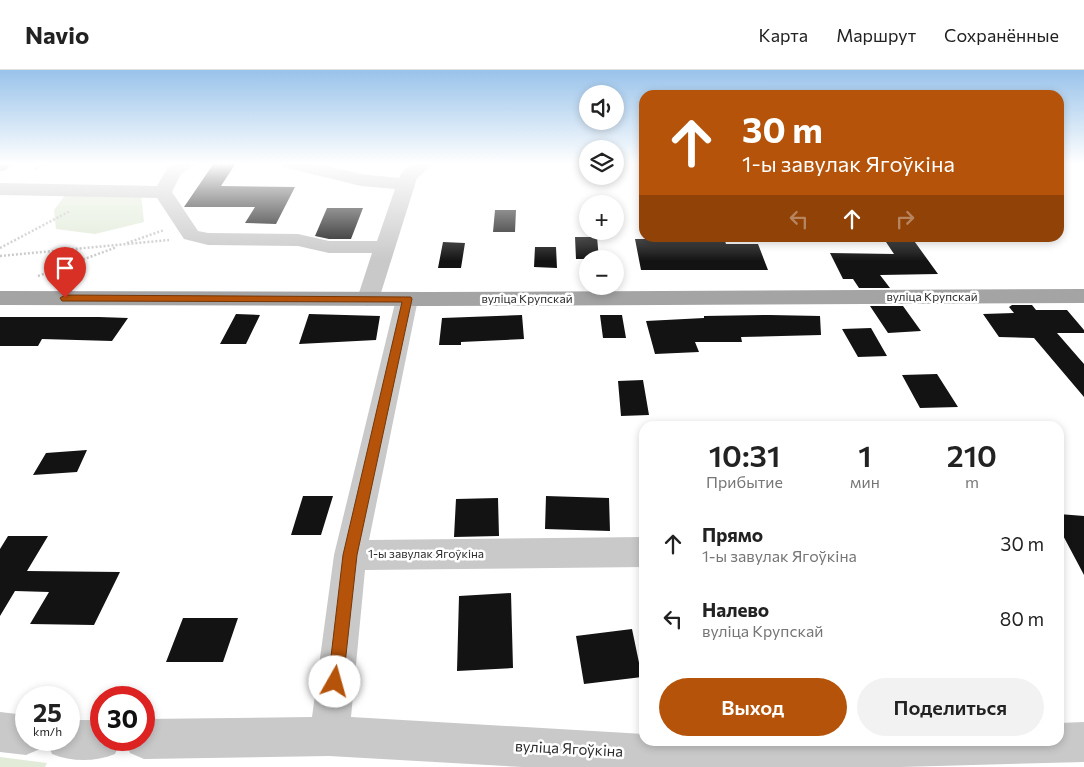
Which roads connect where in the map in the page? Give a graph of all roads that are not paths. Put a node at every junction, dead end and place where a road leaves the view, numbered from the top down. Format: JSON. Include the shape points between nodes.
{"nodes":[{"id":1,"x":165,"y":196,"type":"edge"},
{"id":2,"x":402,"y":196,"type":"edge"},
{"id":3,"x":384,"y":247,"type":"junction"},
{"id":4,"x":1084,"y":296,"type":"edge"},
{"id":5,"x":0,"y":298,"type":"edge"},
{"id":6,"x":368,"y":299,"type":"junction"},
{"id":7,"x":407,"y":299,"type":"junction"},
{"id":8,"x":639,"y":552,"type":"edge"},
{"id":9,"x":350,"y":555,"type":"junction"},
{"id":10,"x":0,"y":732,"type":"edge"},
{"id":11,"x":15,"y":734,"type":"edge"},
{"id":12,"x":329,"y":736,"type":"junction"},
{"id":13,"x":155,"y":739,"type":"edge"},
{"id":14,"x":1084,"y":742,"type":"edge"},
{"id":15,"x":1064,"y":743,"type":"edge"},
{"id":16,"x":987,"y":746,"type":"edge"},
{"id":17,"x":647,"y":760,"type":"edge"}],
"edges":[{"from":1,"to":3,"type":"street","via":[[187,229],[208,239],[298,240],[329,247]]},
{"from":2,"to":3,"type":"street"},
{"from":3,"to":6,"type":"street"},
{"from":4,"to":7,"type":"main road","name":"вуліца Крупскай"},
{"from":5,"to":6,"type":"main road","name":"вуліца Крупскай"},
{"from":6,"to":7,"type":"main road","name":"вуліца Крупскай"},
{"from":7,"to":9,"type":"street","name":"1-ы завулак Ягоўкіна"},
{"from":8,"to":9,"type":"street","name":"1-ы завулак Ягоўкіна"},
{"from":9,"to":12,"type":"street"},
{"from":10,"to":11,"type":"street"},
{"from":12,"to":13,"type":"street","name":"вуліца Ягоўкіна"},
{"from":12,"to":17,"type":"street","name":"вуліца Ягоўкіна"},
{"from":14,"to":15,"type":"street","name":"вуліца Ягоўкіна"},
{"from":16,"to":17,"type":"street","name":"вуліца Ягоўкіна"}]}
